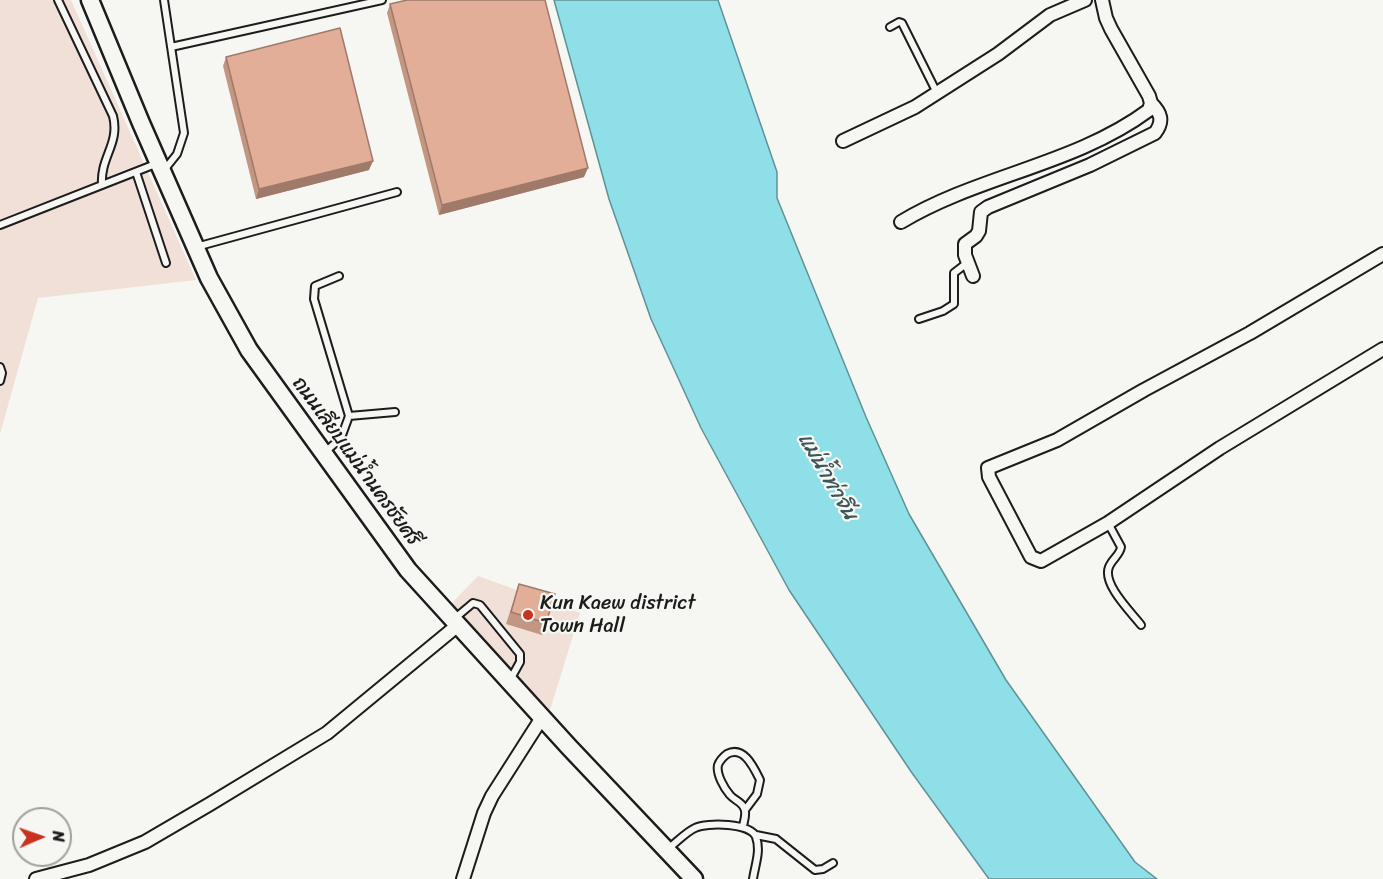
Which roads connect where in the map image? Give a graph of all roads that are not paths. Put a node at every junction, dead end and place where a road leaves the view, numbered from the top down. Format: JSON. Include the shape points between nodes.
{"nodes":[{"id":1,"x":58,"y":0,"type":"edge"},
{"id":2,"x":90,"y":0,"type":"edge"},
{"id":3,"x":164,"y":0,"type":"edge"},
{"id":4,"x":382,"y":0,"type":"edge"},
{"id":5,"x":1085,"y":0,"type":"edge"},
{"id":6,"x":1102,"y":0,"type":"edge"},
{"id":7,"x":890,"y":27,"type":"dead end"},
{"id":8,"x":171,"y":47,"type":"junction"},
{"id":9,"x":937,"y":94,"type":"junction"},
{"id":10,"x":1151,"y":103,"type":"junction"},
{"id":11,"x":843,"y":141,"type":"dead end"},
{"id":12,"x":160,"y":168,"type":"junction"},
{"id":13,"x":136,"y":172,"type":"junction"},
{"id":14,"x":102,"y":185,"type":"junction"},
{"id":15,"x":397,"y":192,"type":"dead end"},
{"id":16,"x":901,"y":222,"type":"dead end"},
{"id":17,"x":0,"y":225,"type":"edge"},
{"id":18,"x":195,"y":247,"type":"junction"},
{"id":19,"x":1383,"y":254,"type":"edge"},
{"id":20,"x":968,"y":262,"type":"junction"},
{"id":21,"x":166,"y":264,"type":"dead end"},
{"id":22,"x":339,"y":276,"type":"dead end"},
{"id":23,"x":973,"y":276,"type":"dead end"},
{"id":24,"x":920,"y":320,"type":"dead end"},
{"id":25,"x":1383,"y":349,"type":"edge"},
{"id":26,"x":0,"y":367,"type":"edge"},
{"id":27,"x":0,"y":381,"type":"edge"},
{"id":28,"x":395,"y":412,"type":"dead end"},
{"id":29,"x":349,"y":416,"type":"junction"},
{"id":30,"x":323,"y":454,"type":"junction"},
{"id":31,"x":1109,"y":524,"type":"junction"},
{"id":32,"x":456,"y":622,"type":"junction"},
{"id":33,"x":1141,"y":625,"type":"dead end"},
{"id":34,"x":509,"y":681,"type":"junction"},
{"id":35,"x":543,"y":716,"type":"junction"},
{"id":36,"x":745,"y":810,"type":"junction"},
{"id":37,"x":743,"y":826,"type":"junction"},
{"id":38,"x":756,"y":835,"type":"junction"},
{"id":39,"x":666,"y":851,"type":"junction"},
{"id":40,"x":833,"y":863,"type":"dead end"},
{"id":41,"x":36,"y":879,"type":"edge"},
{"id":42,"x":463,"y":879,"type":"edge"},
{"id":43,"x":694,"y":879,"type":"edge"},
{"id":44,"x":753,"y":879,"type":"edge"}],
"edges":[{"from":1,"to":14,"type":"lane","via":[[116,128],[101,172]]},
{"from":2,"to":12,"type":"main road","name":"ถนนเลียบแม่น้ำนครชัยศรี"},
{"from":3,"to":8,"type":"lane"},
{"from":4,"to":8,"type":"lane"},
{"from":5,"to":9,"type":"street","via":[[1050,15]]},
{"from":6,"to":10,"type":"street","via":[[1106,18]]},
{"from":7,"to":9,"type":"lane","via":[[902,23]]},
{"from":8,"to":12,"type":"lane","via":[[184,133],[177,154]]},
{"from":9,"to":11,"type":"street"},
{"from":10,"to":16,"type":"street","via":[[1149,110],[1092,142],[958,193]]},
{"from":10,"to":20,"type":"street","via":[[1161,117],[1155,132],[981,212],[979,231],[965,244]]},
{"from":12,"to":13,"type":"lane"},
{"from":12,"to":18,"type":"main road","name":"ถนนเลียบแม่น้ำนครชัยศรี"},
{"from":13,"to":14,"type":"lane"},
{"from":13,"to":21,"type":"lane"},
{"from":14,"to":17,"type":"lane"},
{"from":15,"to":18,"type":"lane"},
{"from":18,"to":30,"type":"main road","name":"ถนนเลียบแม่น้ำนครชัยศรี","via":[[249,350]]},
{"from":19,"to":31,"type":"street","via":[[1057,440],[988,468],[1005,510],[1036,560],[1049,558]]},
{"from":20,"to":23,"type":"street"},
{"from":20,"to":24,"type":"lane","via":[[954,273],[954,304]]},
{"from":22,"to":29,"type":"lane","via":[[315,286],[314,299]]},
{"from":25,"to":31,"type":"street","via":[[1220,448]]},
{"from":26,"to":27,"type":"lane"},
{"from":28,"to":29,"type":"lane"},
{"from":29,"to":30,"type":"lane","via":[[341,438]]},
{"from":30,"to":32,"type":"main road","name":"ถนนเลียบแม่น้ำนครชัยศรี","via":[[408,570]]},
{"from":31,"to":33,"type":"lane","via":[[1120,542],[1120,552],[1108,569],[1108,578]]},
{"from":32,"to":34,"type":"main road","name":"ถนนเลียบแม่น้ำนครชัยศรี"},
{"from":32,"to":34,"type":"lane","via":[[473,603],[480,605],[519,654],[520,662]]},
{"from":32,"to":41,"type":"street","via":[[327,733],[145,842],[89,865]]},
{"from":34,"to":35,"type":"main road","name":"ถนนเลียบแม่น้ำนครชัยศรี"},
{"from":35,"to":39,"type":"main road","name":"ถนนเลียบแม่น้ำนครชัยศรี"},
{"from":35,"to":42,"type":"street","via":[[488,804]]},
{"from":36,"to":36,"type":"lane","via":[[718,774],[718,764],[731,752],[746,758],[760,780],[757,795]]},
{"from":36,"to":37,"type":"lane"},
{"from":37,"to":38,"type":"lane"},
{"from":37,"to":39,"type":"lane","via":[[694,828]]},
{"from":38,"to":40,"type":"lane","via":[[776,839],[815,870]]},
{"from":38,"to":44,"type":"lane","via":[[758,856]]},
{"from":39,"to":43,"type":"main road","name":"ถนนเลียบแม่น้ำนครชัยศรี"}]}
